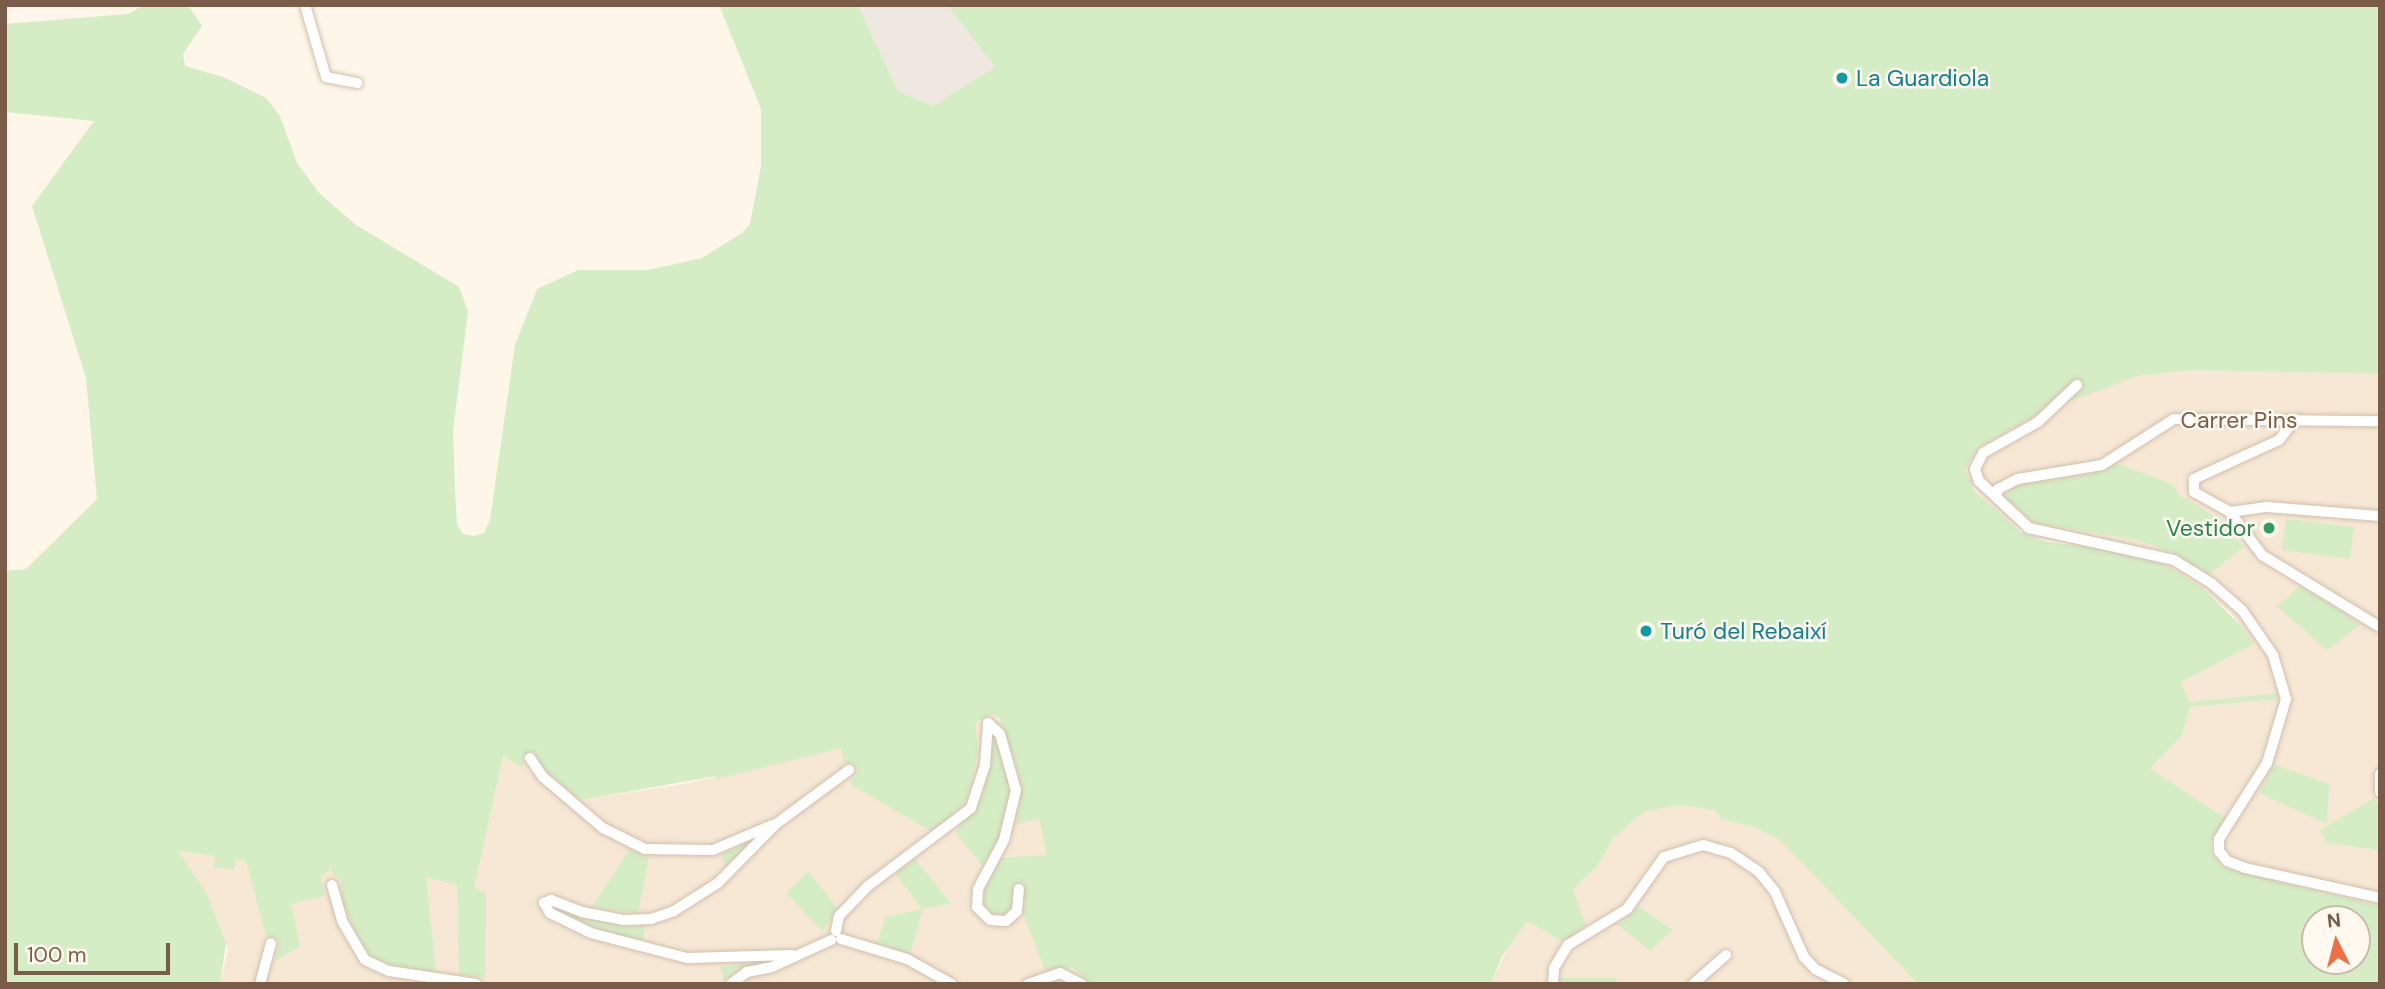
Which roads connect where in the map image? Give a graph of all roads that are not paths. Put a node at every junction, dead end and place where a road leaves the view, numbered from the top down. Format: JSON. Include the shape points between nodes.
{"nodes":[{"id":1,"x":305,"y":5,"type":"edge"},
{"id":2,"x":357,"y":83,"type":"dead end"},
{"id":3,"x":2077,"y":385,"type":"dead end"},
{"id":4,"x":2295,"y":419,"type":"junction"},
{"id":5,"x":2380,"y":421,"type":"edge"},
{"id":6,"x":1996,"y":497,"type":"junction"},
{"id":7,"x":2230,"y":512,"type":"junction"},
{"id":8,"x":2380,"y":516,"type":"edge"},
{"id":9,"x":2380,"y":627,"type":"edge"},
{"id":10,"x":530,"y":758,"type":"dead end"},
{"id":11,"x":849,"y":770,"type":"dead end"},
{"id":12,"x":2380,"y":774,"type":"edge"},
{"id":13,"x":2380,"y":792,"type":"edge"},
{"id":14,"x":776,"y":824,"type":"junction"},
{"id":15,"x":332,"y":885,"type":"dead end"},
{"id":16,"x":1019,"y":889,"type":"dead end"},
{"id":17,"x":2380,"y":898,"type":"edge"},
{"id":18,"x":836,"y":937,"type":"junction"},
{"id":19,"x":271,"y":943,"type":"dead end"},
{"id":20,"x":792,"y":955,"type":"junction"},
{"id":21,"x":1726,"y":955,"type":"dead end"},
{"id":22,"x":260,"y":984,"type":"edge"},
{"id":23,"x":476,"y":984,"type":"edge"},
{"id":24,"x":731,"y":984,"type":"edge"},
{"id":25,"x":953,"y":984,"type":"edge"},
{"id":26,"x":1028,"y":984,"type":"edge"},
{"id":27,"x":1082,"y":984,"type":"edge"},
{"id":28,"x":1553,"y":984,"type":"edge"},
{"id":29,"x":1693,"y":984,"type":"edge"},
{"id":30,"x":1844,"y":984,"type":"edge"}],
"edges":[{"from":1,"to":2,"type":"street","via":[[326,76]]},
{"from":3,"to":6,"type":"street","via":[[2038,422],[1980,457],[1976,475]]},
{"from":4,"to":5,"type":"street","name":"Carrer Pins"},
{"from":4,"to":6,"type":"street","name":"Carrer Pins","via":[[2174,419],[2102,465],[2018,479],[1998,489]]},
{"from":4,"to":7,"type":"street","via":[[2279,440],[2194,479],[2194,492]]},
{"from":6,"to":17,"type":"street","via":[[2029,528],[2174,560],[2242,610],[2273,655],[2286,699],[2267,763],[2219,839],[2219,851],[2227,861],[2245,868]]},
{"from":7,"to":8,"type":"street","via":[[2267,507]]},
{"from":7,"to":9,"type":"street","via":[[2262,555]]},
{"from":10,"to":14,"type":"street","via":[[543,777],[603,828],[645,849],[713,850]]},
{"from":11,"to":14,"type":"street"},
{"from":12,"to":13,"type":"street"},
{"from":14,"to":20,"type":"street","via":[[718,883],[682,908],[658,917],[613,918],[551,900],[544,903],[550,913],[592,933],[687,958]]},
{"from":15,"to":23,"type":"street","via":[[342,921],[365,960],[389,971]]},
{"from":16,"to":18,"type":"street","via":[[1017,911],[1006,921],[990,920],[977,907],[978,890],[1004,840],[1016,790],[1000,734],[988,723],[984,729],[985,765],[971,808],[868,886],[839,916]]},
{"from":18,"to":20,"type":"street"},
{"from":18,"to":25,"type":"street","via":[[907,959]]},
{"from":19,"to":22,"type":"street"},
{"from":20,"to":24,"type":"street","via":[[772,967],[747,972]]},
{"from":21,"to":29,"type":"street"},
{"from":26,"to":27,"type":"street","via":[[1060,973]]},
{"from":28,"to":30,"type":"street","via":[[1554,968],[1568,945],[1628,909],[1664,857],[1703,845],[1731,853],[1759,872],[1775,892],[1804,957],[1815,969]]}]}
